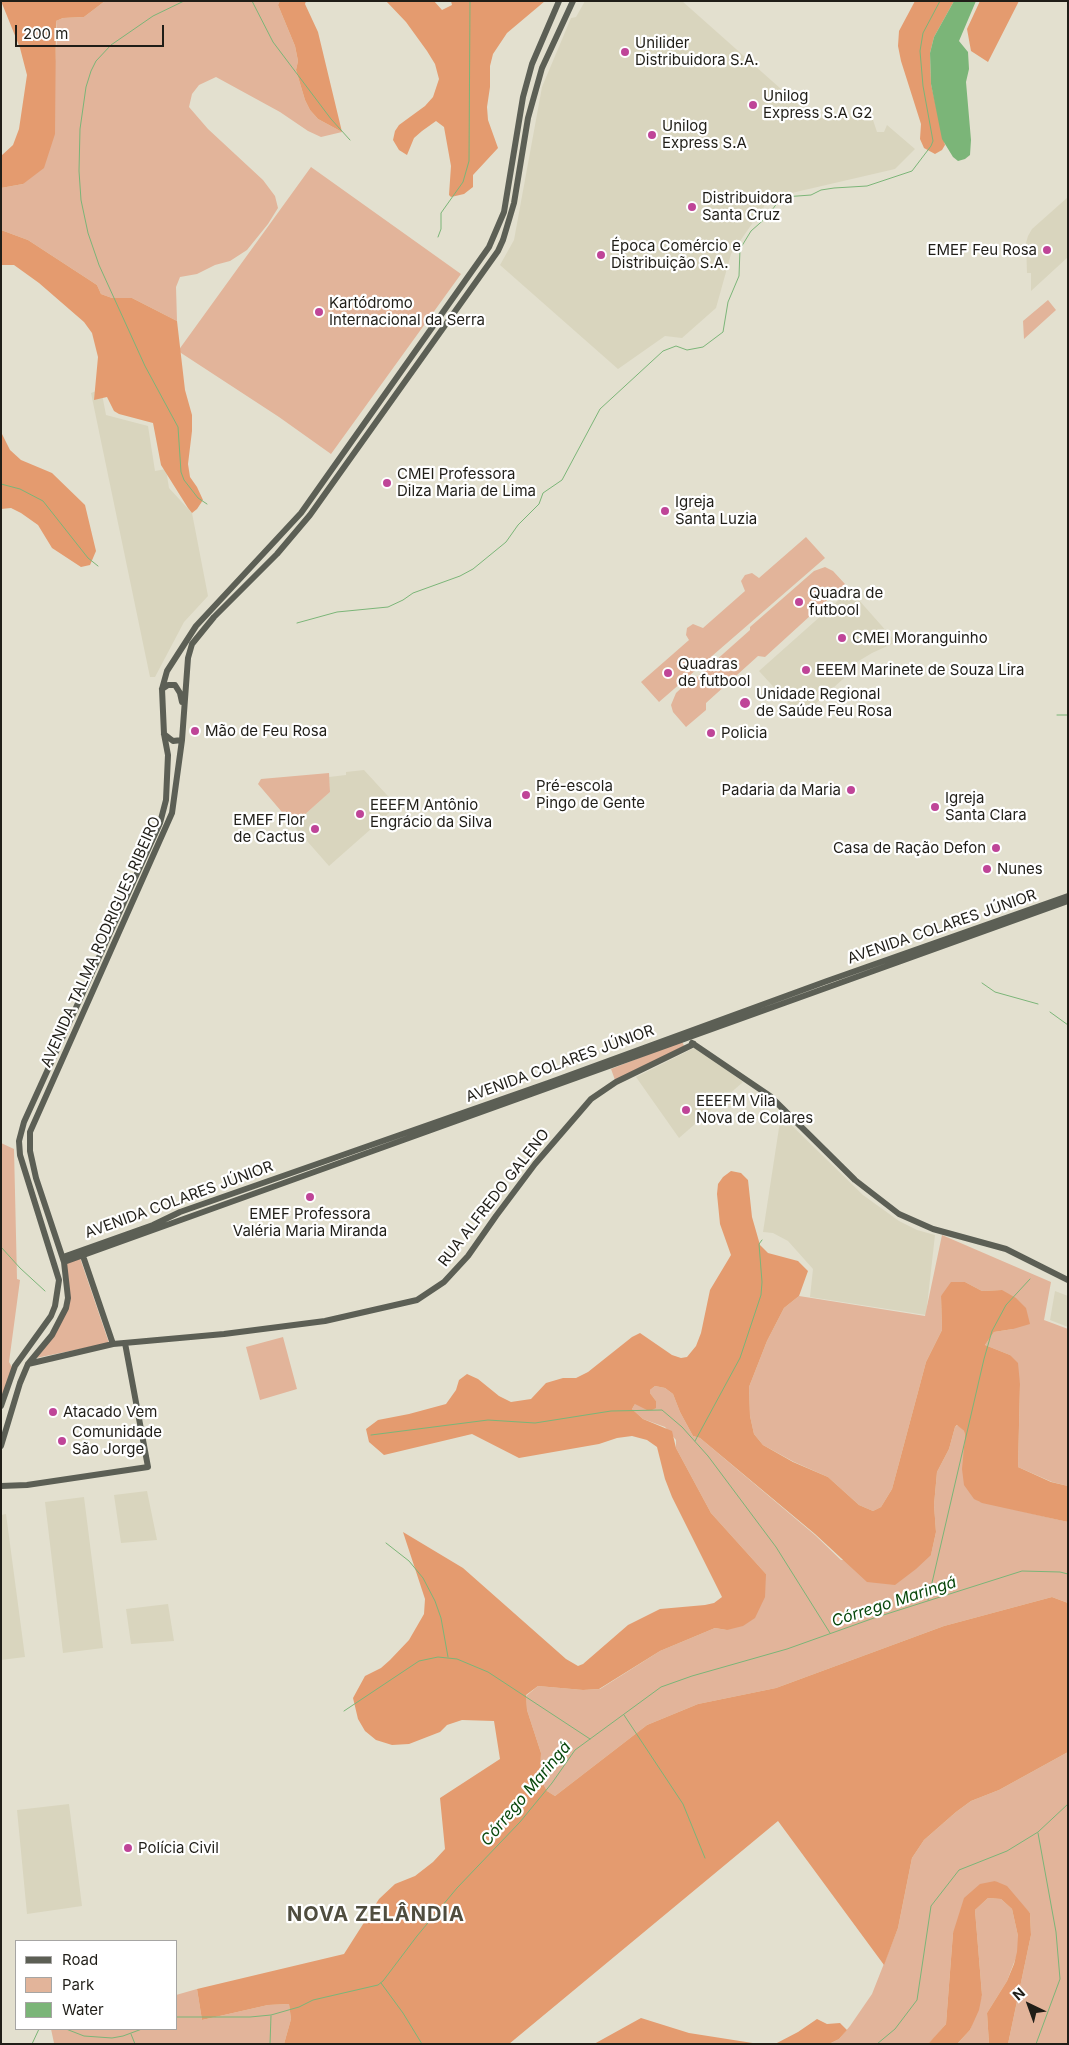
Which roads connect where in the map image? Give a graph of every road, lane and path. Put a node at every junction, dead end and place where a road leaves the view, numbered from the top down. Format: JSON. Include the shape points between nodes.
{"nodes":[{"id":1,"x":559,"y":1,"type":"edge"},
{"id":2,"x":573,"y":1,"type":"edge"},
{"id":3,"x":162,"y":689,"type":"junction"},
{"id":4,"x":184,"y":711,"type":"junction"},
{"id":5,"x":164,"y":734,"type":"junction"},
{"id":6,"x":182,"y":740,"type":"junction"},
{"id":7,"x":1068,"y":896,"type":"edge"},
{"id":8,"x":1068,"y":901,"type":"edge"},
{"id":9,"x":965,"y":935,"type":"junction"},
{"id":10,"x":684,"y":1036,"type":"junction"},
{"id":11,"x":694,"y":1044,"type":"junction"},
{"id":12,"x":81,"y":1252,"type":"junction"},
{"id":13,"x":63,"y":1260,"type":"junction"},
{"id":14,"x":1068,"y":1280,"type":"edge"},
{"id":15,"x":125,"y":1343,"type":"junction"},
{"id":16,"x":112,"y":1344,"type":"junction"},
{"id":17,"x":28,"y":1364,"type":"junction"},
{"id":18,"x":1,"y":1406,"type":"edge"},
{"id":19,"x":1,"y":1446,"type":"edge"},
{"id":20,"x":1,"y":1486,"type":"edge"}],
"edges":[{"from":1,"to":3,"type":"main road","name":"AVENIDA TALMA RODRIGUES RIBEIRO","via":[[532,64],[523,97],[506,203],[489,247],[301,513],[191,633],[167,671]]},
{"from":2,"to":4,"type":"main road","name":"AVENIDA TALMA RODRIGUES RIBEIRO","via":[[542,68],[528,118],[514,204],[498,251],[310,515],[192,644]]},
{"from":3,"to":4,"type":"main road","via":[[175,685]]},
{"from":3,"to":5,"type":"main road","name":"AVENIDA TALMA RODRIGUES RIBEIRO"},
{"from":4,"to":6,"type":"main road","name":"AVENIDA TALMA RODRIGUES RIBEIRO"},
{"from":5,"to":6,"type":"main road","via":[[173,741]]},
{"from":5,"to":18,"type":"main road","name":"AVENIDA TALMA RODRIGUES RIBEIRO","via":[[168,755],[166,800],[160,824],[24,1122],[19,1141],[20,1155],[59,1280],[51,1316],[15,1366]]},
{"from":6,"to":13,"type":"main road","name":"AVENIDA TALMA RODRIGUES RIBEIRO","via":[[168,825],[30,1132],[36,1178]]},
{"from":7,"to":9,"type":"main road","name":"AVENIDA COLARES JÚNIOR"},
{"from":8,"to":9,"type":"main road","name":"AVENIDA COLARES JÚNIOR"},
{"from":9,"to":10,"type":"main road","name":"AVENIDA COLARES JÚNIOR"},
{"from":10,"to":11,"type":"main road"},
{"from":10,"to":12,"type":"main road","name":"AVENIDA COLARES JÚNIOR"},
{"from":11,"to":14,"type":"main road","via":[[770,1096],[855,1180],[899,1214],[932,1229],[1006,1249]]},
{"from":11,"to":15,"type":"main road","name":"RUA ALFREDO GALENO","via":[[616,1082],[592,1099],[535,1164],[468,1256],[444,1282],[417,1300],[325,1321]]},
{"from":12,"to":13,"type":"main road","name":"AVENIDA COLARES JÚNIOR"},
{"from":12,"to":16,"type":"main road"},
{"from":13,"to":17,"type":"main road","name":"AVENIDA TALMA RODRIGUES RIBEIRO","via":[[68,1298],[66,1308],[52,1334]]},
{"from":15,"to":16,"type":"main road","name":"RUA ALFREDO GALENO"},
{"from":15,"to":20,"type":"main road","via":[[148,1466],[22,1486]]},
{"from":16,"to":17,"type":"main road","name":"RUA ALFREDO GALENO"},
{"from":17,"to":19,"type":"main road","name":"AVENIDA TALMA RODRIGUES RIBEIRO"}]}
